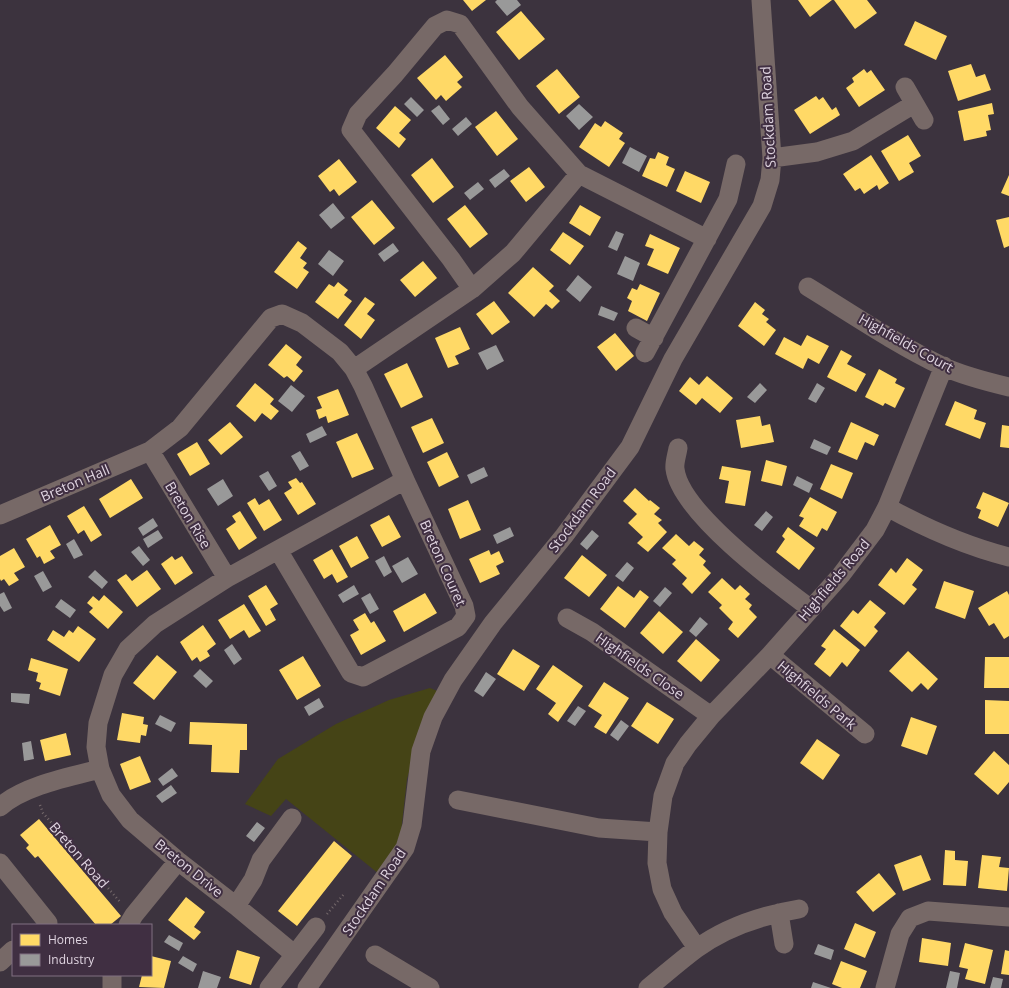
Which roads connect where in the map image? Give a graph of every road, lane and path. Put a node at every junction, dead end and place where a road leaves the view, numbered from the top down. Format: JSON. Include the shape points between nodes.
{"nodes":[{"id":1,"x":761,"y":0,"type":"edge"},
{"id":2,"x":905,"y":88,"type":"dead end"},
{"id":3,"x":914,"y":104,"type":"junction"},
{"id":4,"x":924,"y":120,"type":"dead end"},
{"id":5,"x":772,"y":158,"type":"junction"},
{"id":6,"x":736,"y":164,"type":"dead end"},
{"id":7,"x":579,"y":174,"type":"junction"},
{"id":8,"x":707,"y":239,"type":"junction"},
{"id":9,"x":808,"y":287,"type":"dead end"},
{"id":10,"x":472,"y":289,"type":"junction"},
{"id":11,"x":636,"y":328,"type":"dead end"},
{"id":12,"x":944,"y":366,"type":"junction"},
{"id":13,"x":354,"y":369,"type":"junction"},
{"id":14,"x":1009,"y":387,"type":"edge"},
{"id":15,"x":678,"y":448,"type":"dead end"},
{"id":16,"x":150,"y":451,"type":"junction"},
{"id":17,"x":405,"y":480,"type":"junction"},
{"id":18,"x":887,"y":507,"type":"junction"},
{"id":19,"x":0,"y":515,"type":"edge"},
{"id":20,"x":278,"y":550,"type":"junction"},
{"id":21,"x":1009,"y":558,"type":"edge"},
{"id":22,"x":227,"y":578,"type":"junction"},
{"id":23,"x":811,"y":609,"type":"junction"},
{"id":24,"x":567,"y":618,"type":"dead end"},
{"id":25,"x":770,"y":655,"type":"junction"},
{"id":26,"x":711,"y":716,"type":"junction"},
{"id":27,"x":865,"y":734,"type":"dead end"},
{"id":28,"x":100,"y":769,"type":"junction"},
{"id":29,"x":33,"y":788,"type":"junction"},
{"id":30,"x":458,"y":800,"type":"dead end"},
{"id":31,"x":0,"y":807,"type":"edge"},
{"id":32,"x":292,"y":818,"type":"dead end"},
{"id":33,"x":658,"y":832,"type":"junction"},
{"id":34,"x":178,"y":862,"type":"junction"},
{"id":35,"x":0,"y":863,"type":"edge"},
{"id":36,"x":344,"y":894,"type":"dead end"},
{"id":37,"x":236,"y":906,"type":"junction"},
{"id":38,"x":799,"y":909,"type":"dead end"},
{"id":39,"x":778,"y":913,"type":"junction"},
{"id":40,"x":1009,"y":917,"type":"edge"},
{"id":41,"x":131,"y":920,"type":"edge"},
{"id":42,"x":47,"y":924,"type":"edge"},
{"id":43,"x":316,"y":928,"type":"joint"},
{"id":44,"x":784,"y":944,"type":"dead end"},
{"id":45,"x":697,"y":948,"type":"junction"},
{"id":46,"x":12,"y":951,"type":"edge"},
{"id":47,"x":294,"y":954,"type":"junction"},
{"id":48,"x":375,"y":954,"type":"dead end"},
{"id":49,"x":0,"y":962,"type":"edge"},
{"id":50,"x":112,"y":976,"type":"edge"},
{"id":51,"x":112,"y":988,"type":"edge"},
{"id":52,"x":269,"y":988,"type":"edge"},
{"id":53,"x":307,"y":988,"type":"edge"},
{"id":54,"x":430,"y":988,"type":"edge"},
{"id":55,"x":648,"y":988,"type":"edge"},
{"id":56,"x":885,"y":988,"type":"edge"}],
"edges":[{"from":1,"to":5,"type":"street","name":"Stockdam Road"},
{"from":2,"to":3,"type":"street"},
{"from":3,"to":4,"type":"street"},
{"from":3,"to":5,"type":"street","via":[[853,141],[817,152]]},
{"from":5,"to":53,"type":"street","name":"Stockdam Road","via":[[770,180],[762,206],[673,359],[630,447],[564,536],[493,623],[453,680],[433,717],[421,751],[412,825],[405,848]]},
{"from":6,"to":8,"type":"street","via":[[728,199]]},
{"from":7,"to":8,"type":"street"},
{"from":7,"to":10,"type":"street","via":[[513,253]]},
{"from":7,"to":10,"type":"street","via":[[520,107],[460,24],[447,20],[435,26],[358,114],[351,130],[451,258]]},
{"from":8,"to":11,"type":"street","via":[[650,345]]},
{"from":9,"to":12,"type":"street","name":"Highfields Court","via":[[909,348]]},
{"from":10,"to":13,"type":"street"},
{"from":12,"to":14,"type":"street","name":"Highfields Court"},
{"from":12,"to":18,"type":"street","name":"Highfields Road"},
{"from":13,"to":16,"type":"street","name":"Breton Hall","via":[[340,352],[302,323],[282,314],[272,318],[180,428]]},
{"from":13,"to":17,"type":"street","name":"Breton Couret"},
{"from":15,"to":23,"type":"street","via":[[675,469],[681,487],[698,512],[736,549]]},
{"from":16,"to":19,"type":"street","name":"Breton Hall"},
{"from":16,"to":22,"type":"street","name":"Breton Rise"},
{"from":17,"to":20,"type":"street"},
{"from":17,"to":20,"type":"street","name":"Breton Couret","via":[[464,606],[466,616],[458,627],[363,676],[351,673]]},
{"from":18,"to":21,"type":"street","via":[[943,536]]},
{"from":18,"to":23,"type":"street","name":"Highfields Road","via":[[859,553]]},
{"from":20,"to":22,"type":"street"},
{"from":22,"to":28,"type":"street","name":"Breton Drive","via":[[154,624],[128,649],[113,675],[98,723],[96,746]]},
{"from":23,"to":25,"type":"street","name":"Highfields Road"},
{"from":24,"to":26,"type":"street","name":"Highfields Close","via":[[592,632]]},
{"from":25,"to":26,"type":"street","name":"Highfields Road"},
{"from":25,"to":27,"type":"street","name":"Highfields Park"},
{"from":26,"to":33,"type":"street","name":"Highfields Road","via":[[675,763],[663,796]]},
{"from":28,"to":29,"type":"street"},
{"from":28,"to":34,"type":"street","name":"Breton Drive","via":[[111,795],[130,820]]},
{"from":29,"to":31,"type":"street"},
{"from":29,"to":41,"type":"path","name":"Breton Road","via":[[43,813],[116,898]]},
{"from":30,"to":33,"type":"street","via":[[599,828]]},
{"from":32,"to":37,"type":"street","via":[[261,860],[254,880]]},
{"from":33,"to":45,"type":"street","name":"Highfields Road","via":[[658,863],[662,889],[673,913]]},
{"from":34,"to":37,"type":"street","name":"Breton Drive"},
{"from":34,"to":41,"type":"street"},
{"from":35,"to":42,"type":"street"},
{"from":36,"to":43,"type":"path"},
{"from":37,"to":47,"type":"street","name":"Breton Drive"},
{"from":38,"to":39,"type":"street"},
{"from":39,"to":44,"type":"street"},
{"from":39,"to":45,"type":"street","via":[[729,930]]},
{"from":40,"to":56,"type":"street","via":[[928,911],[910,918],[900,934]]},
{"from":43,"to":47,"type":"street"},
{"from":45,"to":55,"type":"street"},
{"from":46,"to":49,"type":"street"},
{"from":47,"to":52,"type":"street"},
{"from":48,"to":54,"type":"street"},
{"from":50,"to":51,"type":"street"}]}
